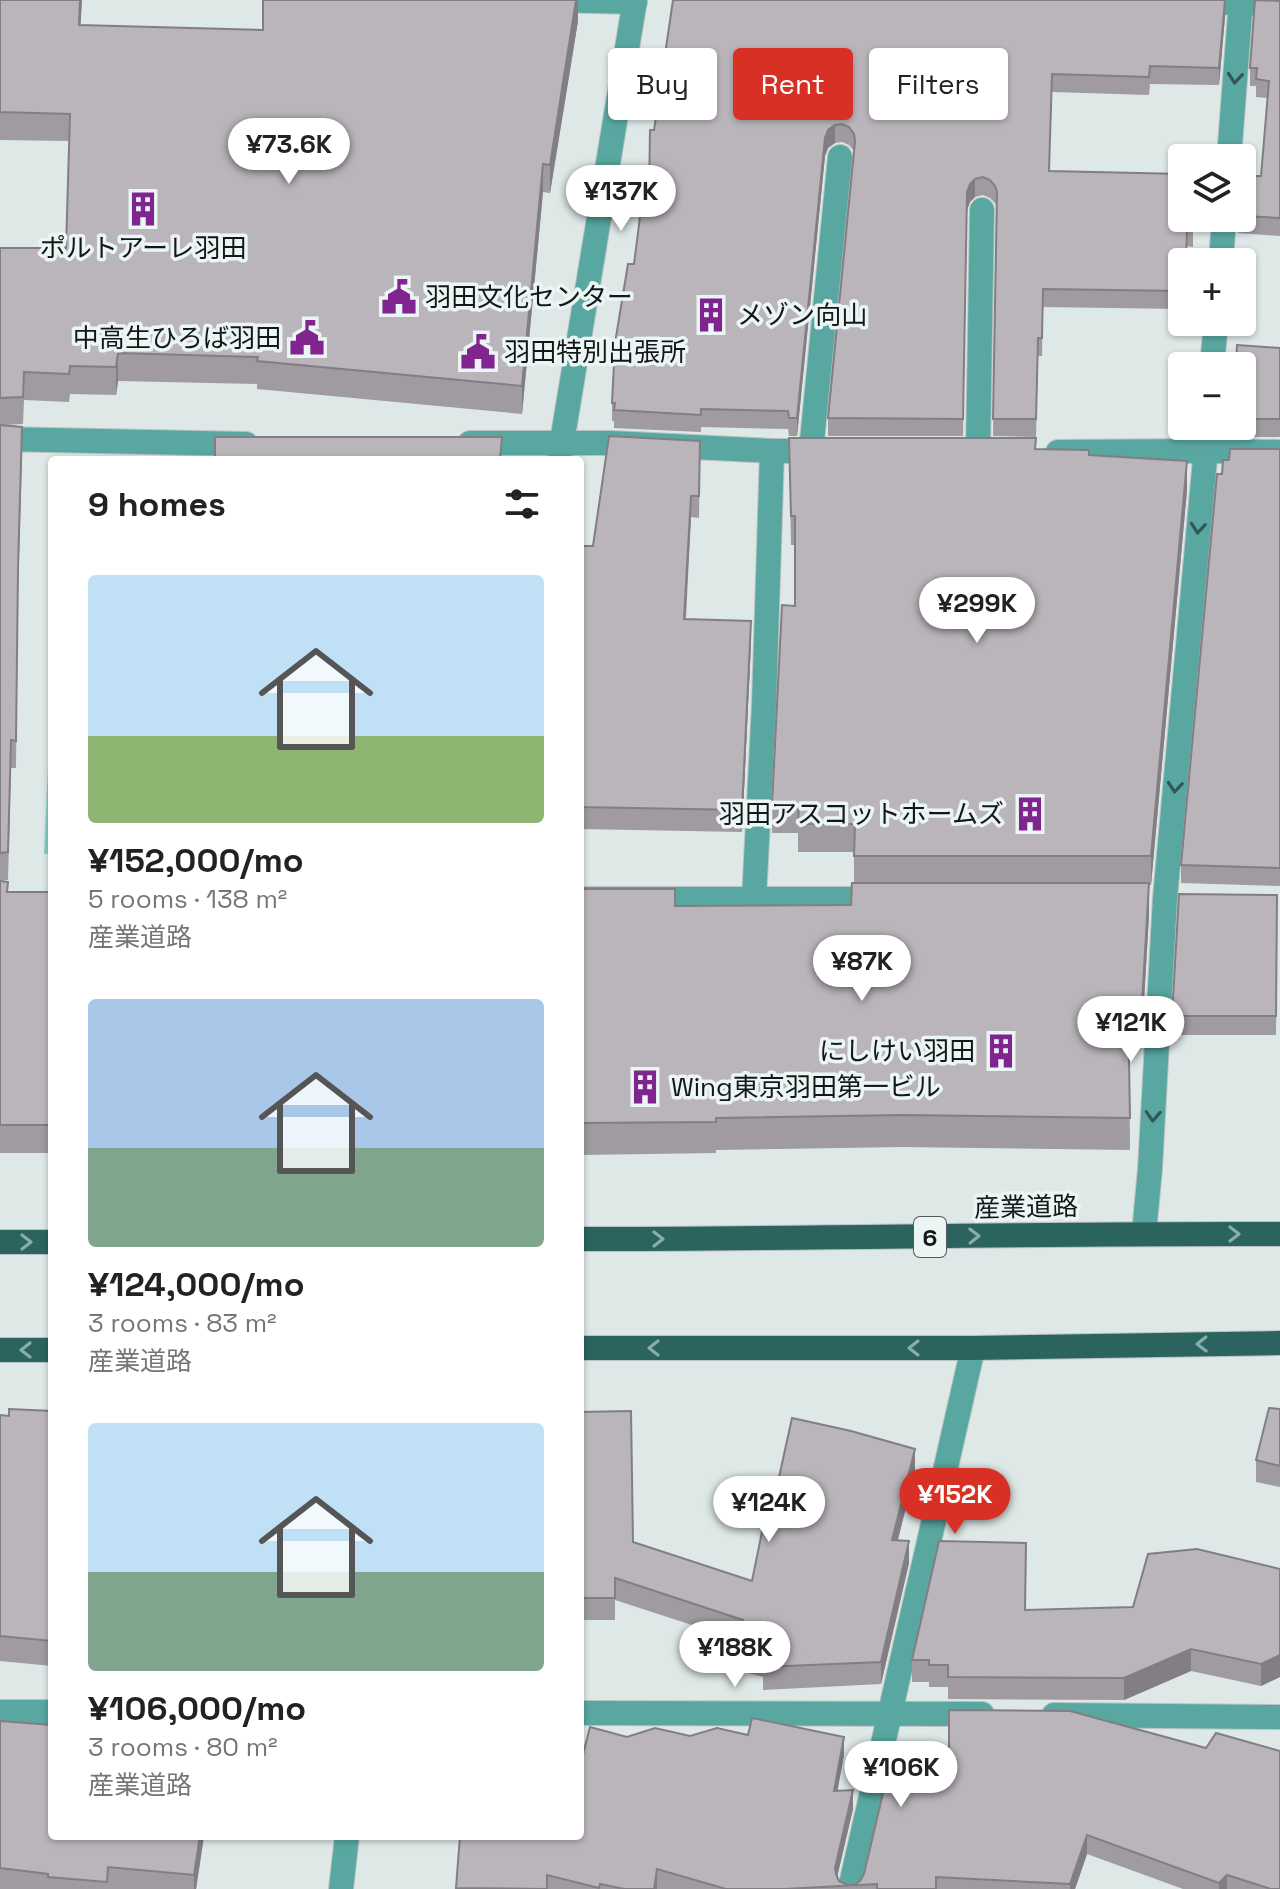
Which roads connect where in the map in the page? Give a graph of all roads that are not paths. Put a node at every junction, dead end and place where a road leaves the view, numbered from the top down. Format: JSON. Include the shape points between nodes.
{"nodes":[{"id":1,"x":551,"y":0,"type":"edge"},
{"id":2,"x":635,"y":1,"type":"edge"},
{"id":3,"x":1170,"y":1,"type":"edge"},
{"id":4,"x":1241,"y":1,"type":"edge"},
{"id":5,"x":1280,"y":4,"type":"edge"},
{"id":6,"x":1230,"y":144,"type":"edge"},
{"id":7,"x":840,"y":157,"type":"dead end"},
{"id":8,"x":982,"y":210,"type":"dead end"},
{"id":9,"x":0,"y":439,"type":"edge"},
{"id":10,"x":1207,"y":440,"type":"edge"},
{"id":11,"x":447,"y":443,"type":"edge"},
{"id":12,"x":262,"y":444,"type":"edge"},
{"id":13,"x":561,"y":451,"type":"edge"},
{"id":14,"x":772,"y":451,"type":"junction"},
{"id":15,"x":811,"y":451,"type":"junction"},
{"id":16,"x":841,"y":451,"type":"edge"},
{"id":17,"x":1206,"y":451,"type":"junction"},
{"id":18,"x":1004,"y":452,"type":"edge"},
{"id":19,"x":1032,"y":452,"type":"edge"},
{"id":20,"x":1280,"y":452,"type":"edge"},
{"id":21,"x":584,"y":899,"type":"edge"},
{"id":22,"x":754,"y":899,"type":"junction"},
{"id":23,"x":908,"y":899,"type":"edge"},
{"id":24,"x":1144,"y":1233,"type":"junction"},
{"id":25,"x":1280,"y":1234,"type":"edge"},
{"id":26,"x":584,"y":1239,"type":"edge"},
{"id":27,"x":0,"y":1242,"type":"edge"},
{"id":28,"x":48,"y":1242,"type":"edge"},
{"id":29,"x":1280,"y":1343,"type":"edge"},
{"id":30,"x":584,"y":1348,"type":"edge"},
{"id":31,"x":973,"y":1348,"type":"junction"},
{"id":32,"x":0,"y":1350,"type":"edge"},
{"id":33,"x":48,"y":1350,"type":"edge"},
{"id":34,"x":0,"y":1712,"type":"edge"},
{"id":35,"x":48,"y":1712,"type":"edge"},
{"id":36,"x":584,"y":1713,"type":"edge"},
{"id":37,"x":891,"y":1713,"type":"junction"},
{"id":38,"x":1280,"y":1717,"type":"edge"},
{"id":39,"x":347,"y":1840,"type":"edge"},
{"id":40,"x":341,"y":1889,"type":"edge"},
{"id":41,"x":850,"y":1889,"type":"edge"}],
"edges":[{"from":1,"to":2,"type":"street"},
{"from":2,"to":13,"type":"street"},
{"from":3,"to":4,"type":"street"},
{"from":4,"to":5,"type":"street"},
{"from":4,"to":6,"type":"street","one_way":true},
{"from":7,"to":15,"type":"street"},
{"from":8,"to":18,"type":"street","via":[[970,452]]},
{"from":9,"to":12,"type":"street"},
{"from":10,"to":17,"type":"street"},
{"from":11,"to":13,"type":"street"},
{"from":13,"to":14,"type":"street"},
{"from":14,"to":15,"type":"street"},
{"from":14,"to":22,"type":"street"},
{"from":15,"to":16,"type":"street"},
{"from":17,"to":19,"type":"street"},
{"from":17,"to":20,"type":"street"},
{"from":17,"to":24,"type":"street","one_way":true,"via":[[1165,899]]},
{"from":21,"to":22,"type":"street"},
{"from":22,"to":23,"type":"street"},
{"from":24,"to":25,"type":"main road","name":"産業道路","number":"6","one_way":true},
{"from":26,"to":24,"type":"main road","name":"産業道路","number":"6","one_way":true},
{"from":27,"to":28,"type":"main road","one_way":true},
{"from":29,"to":31,"type":"main road","one_way":true},
{"from":31,"to":30,"type":"main road","one_way":true},
{"from":31,"to":37,"type":"street"},
{"from":33,"to":32,"type":"main road","one_way":true},
{"from":34,"to":35,"type":"street"},
{"from":36,"to":37,"type":"street"},
{"from":37,"to":38,"type":"street"},
{"from":37,"to":41,"type":"street"},
{"from":39,"to":40,"type":"street"}]}
